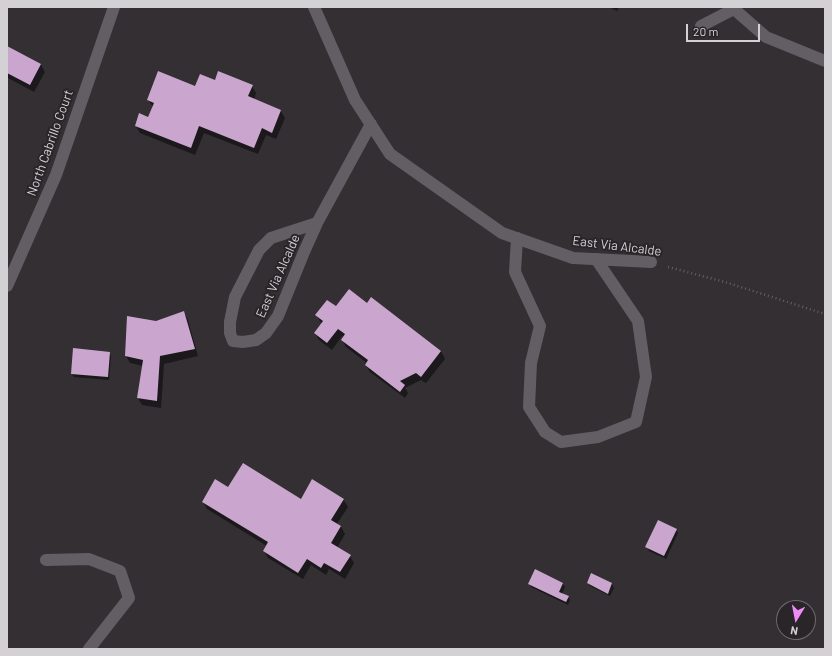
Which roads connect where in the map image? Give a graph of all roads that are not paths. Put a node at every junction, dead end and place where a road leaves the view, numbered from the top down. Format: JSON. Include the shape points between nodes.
{"nodes":[{"id":1,"x":114,"y":7,"type":"edge"},
{"id":2,"x":314,"y":7,"type":"edge"},
{"id":3,"x":734,"y":8,"type":"edge"},
{"id":4,"x":701,"y":26,"type":"dead end"},
{"id":5,"x":825,"y":61,"type":"edge"},
{"id":6,"x":371,"y":124,"type":"junction"},
{"id":7,"x":317,"y":223,"type":"junction"},
{"id":8,"x":517,"y":238,"type":"junction"},
{"id":9,"x":596,"y":259,"type":"junction"},
{"id":10,"x":651,"y":262,"type":"road end"},
{"id":11,"x":7,"y":286,"type":"edge"},
{"id":12,"x":46,"y":560,"type":"dead end"},
{"id":13,"x":89,"y":649,"type":"edge"}],
"edges":[{"from":1,"to":11,"type":"street","name":"North Cabrillo Court","via":[[56,175]]},
{"from":2,"to":6,"type":"street","name":"East Via Alcalde","via":[[355,100]]},
{"from":3,"to":4,"type":"street"},
{"from":3,"to":5,"type":"street","via":[[766,37]]},
{"from":6,"to":7,"type":"street","name":"East Via Alcalde"},
{"from":6,"to":8,"type":"street","name":"East Via Alcalde","via":[[390,154],[502,233]]},
{"from":7,"to":7,"type":"street","name":"East Via Alcalde","via":[[271,238],[259,250],[235,297],[230,322],[230,333],[234,341],[256,340],[266,333],[278,316]]},
{"from":8,"to":9,"type":"street","name":"East Via Alcalde","via":[[573,258]]},
{"from":8,"to":9,"type":"street","via":[[515,272],[540,326],[531,363],[529,407],[545,432],[562,442],[598,437],[636,422],[646,377],[638,321]]},
{"from":9,"to":10,"type":"street","name":"East Via Alcalde"},
{"from":12,"to":13,"type":"street","via":[[89,559],[120,571],[129,598]]}]}
